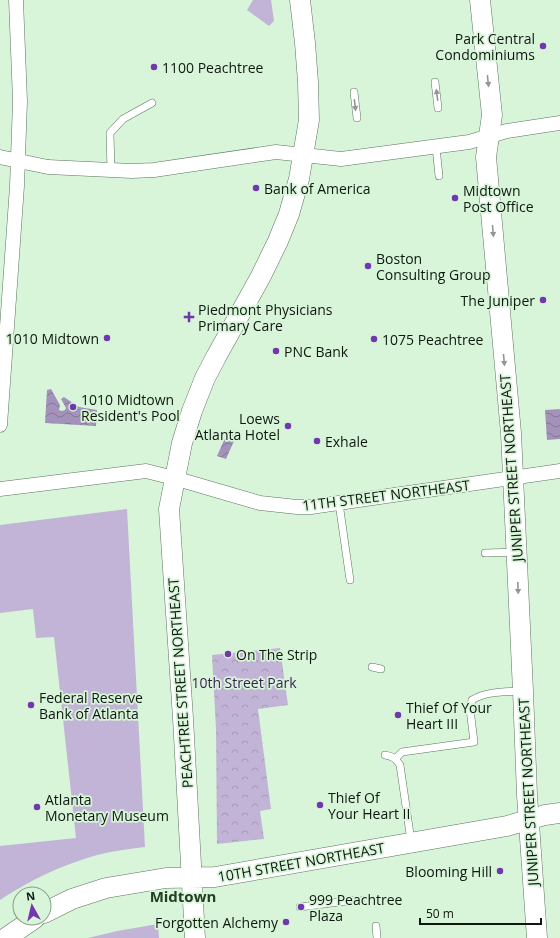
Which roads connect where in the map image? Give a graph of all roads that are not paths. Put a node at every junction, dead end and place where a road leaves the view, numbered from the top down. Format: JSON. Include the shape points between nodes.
{"nodes":[{"id":1,"x":16,"y":0,"type":"edge"},
{"id":2,"x":300,"y":0,"type":"edge"},
{"id":3,"x":480,"y":0,"type":"edge"},
{"id":4,"x":435,"y":82,"type":"dead end"},
{"id":5,"x":354,"y":92,"type":"dead end"},
{"id":6,"x":152,"y":103,"type":"dead end"},
{"id":7,"x":438,"y":108,"type":"dead end"},
{"id":8,"x":357,"y":118,"type":"dead end"},
{"id":9,"x":560,"y":123,"type":"edge"},
{"id":10,"x":489,"y":136,"type":"junction"},
{"id":11,"x":436,"y":147,"type":"junction"},
{"id":12,"x":303,"y":155,"type":"junction"},
{"id":13,"x":0,"y":157,"type":"edge"},
{"id":14,"x":17,"y":160,"type":"junction"},
{"id":15,"x":111,"y":171,"type":"junction"},
{"id":16,"x":439,"y":176,"type":"dead end"},
{"id":17,"x":0,"y":425,"type":"edge"},
{"id":18,"x":560,"y":471,"type":"edge"},
{"id":19,"x":174,"y":478,"type":"junction"},
{"id":20,"x":513,"y":478,"type":"junction"},
{"id":21,"x":0,"y":489,"type":"edge"},
{"id":22,"x":339,"y":503,"type":"junction"},
{"id":23,"x":516,"y":552,"type":"junction"},
{"id":24,"x":485,"y":553,"type":"dead end"},
{"id":25,"x":350,"y":580,"type":"dead end"},
{"id":26,"x":372,"y":667,"type":"dead end"},
{"id":27,"x":381,"y":669,"type":"dead end"},
{"id":28,"x":523,"y":691,"type":"junction"},
{"id":29,"x":385,"y":755,"type":"dead end"},
{"id":30,"x":395,"y":759,"type":"junction"},
{"id":31,"x":560,"y":813,"type":"edge"},
{"id":32,"x":529,"y":820,"type":"junction"},
{"id":33,"x":411,"y":843,"type":"junction"},
{"id":34,"x":191,"y":878,"type":"junction"},
{"id":35,"x":361,"y":900,"type":"dead end"},
{"id":36,"x":300,"y":907,"type":"dead end"},
{"id":37,"x":52,"y":909,"type":"edge"},
{"id":38,"x":23,"y":926,"type":"edge"},
{"id":39,"x":376,"y":926,"type":"dead end"},
{"id":40,"x":6,"y":938,"type":"edge"},
{"id":41,"x":195,"y":938,"type":"edge"},
{"id":42,"x":377,"y":938,"type":"edge"},
{"id":43,"x":537,"y":938,"type":"edge"}],
"edges":[{"from":1,"to":14,"type":"street","via":[[20,101]]},
{"from":2,"to":12,"type":"main road","name":"PEACHTREE STREET NORTHEAST","via":[[309,120]]},
{"from":3,"to":10,"type":"main road","name":"JUNIPER STREET NORTHEAST","one_way":true,"via":[[492,115]]},
{"from":7,"to":4,"type":"lane","one_way":true},
{"from":5,"to":8,"type":"lane","one_way":true},
{"from":6,"to":15,"type":"lane","via":[[123,119],[110,133]]},
{"from":9,"to":10,"type":"street"},
{"from":10,"to":11,"type":"street"},
{"from":10,"to":20,"type":"main road","name":"JUNIPER STREET NORTHEAST","one_way":true,"via":[[486,157]]},
{"from":11,"to":12,"type":"street","via":[[341,159]]},
{"from":11,"to":16,"type":"lane"},
{"from":12,"to":15,"type":"street","via":[[276,152],[154,170]]},
{"from":12,"to":19,"type":"main road","name":"PEACHTREE STREET NORTHEAST","via":[[289,214],[261,276],[205,378],[182,443]]},
{"from":13,"to":14,"type":"street"},
{"from":14,"to":15,"type":"street","via":[[48,167]]},
{"from":14,"to":17,"type":"street"},
{"from":18,"to":20,"type":"street","name":"11TH STREET NORTHEAST"},
{"from":19,"to":21,"type":"street","name":"11TH STREET NORTHEAST","via":[[146,471]]},
{"from":19,"to":22,"type":"street","name":"11TH STREET NORTHEAST","via":[[260,503],[297,507]]},
{"from":19,"to":34,"type":"main road","name":"PEACHTREE STREET NORTHEAST","via":[[169,509]]},
{"from":20,"to":22,"type":"street","name":"11TH STREET NORTHEAST"},
{"from":20,"to":23,"type":"main road","name":"JUNIPER STREET NORTHEAST"},
{"from":22,"to":25,"type":"lane"},
{"from":23,"to":24,"type":"lane"},
{"from":23,"to":28,"type":"main road","name":"JUNIPER STREET NORTHEAST","one_way":true},
{"from":26,"to":27,"type":"lane"},
{"from":28,"to":30,"type":"lane","via":[[493,692],[472,700],[470,709],[474,742],[402,752]]},
{"from":28,"to":32,"type":"main road","name":"JUNIPER STREET NORTHEAST"},
{"from":29,"to":30,"type":"lane"},
{"from":30,"to":33,"type":"lane","via":[[400,765]]},
{"from":31,"to":32,"type":"main road","name":"10TH STREET NORTHEAST"},
{"from":32,"to":33,"type":"main road","name":"10TH STREET NORTHEAST"},
{"from":32,"to":43,"type":"main road","name":"JUNIPER STREET NORTHEAST"},
{"from":33,"to":34,"type":"main road","name":"10TH STREET NORTHEAST","via":[[215,877]]},
{"from":34,"to":37,"type":"main road","name":"10TH STREET NORTHEAST","via":[[166,878],[106,888],[72,899]]},
{"from":34,"to":41,"type":"main road","name":"PEACHTREE STREET NORTHEAST"},
{"from":35,"to":36,"type":"lane"},
{"from":38,"to":40,"type":"main road"},
{"from":39,"to":42,"type":"lane"}]}
